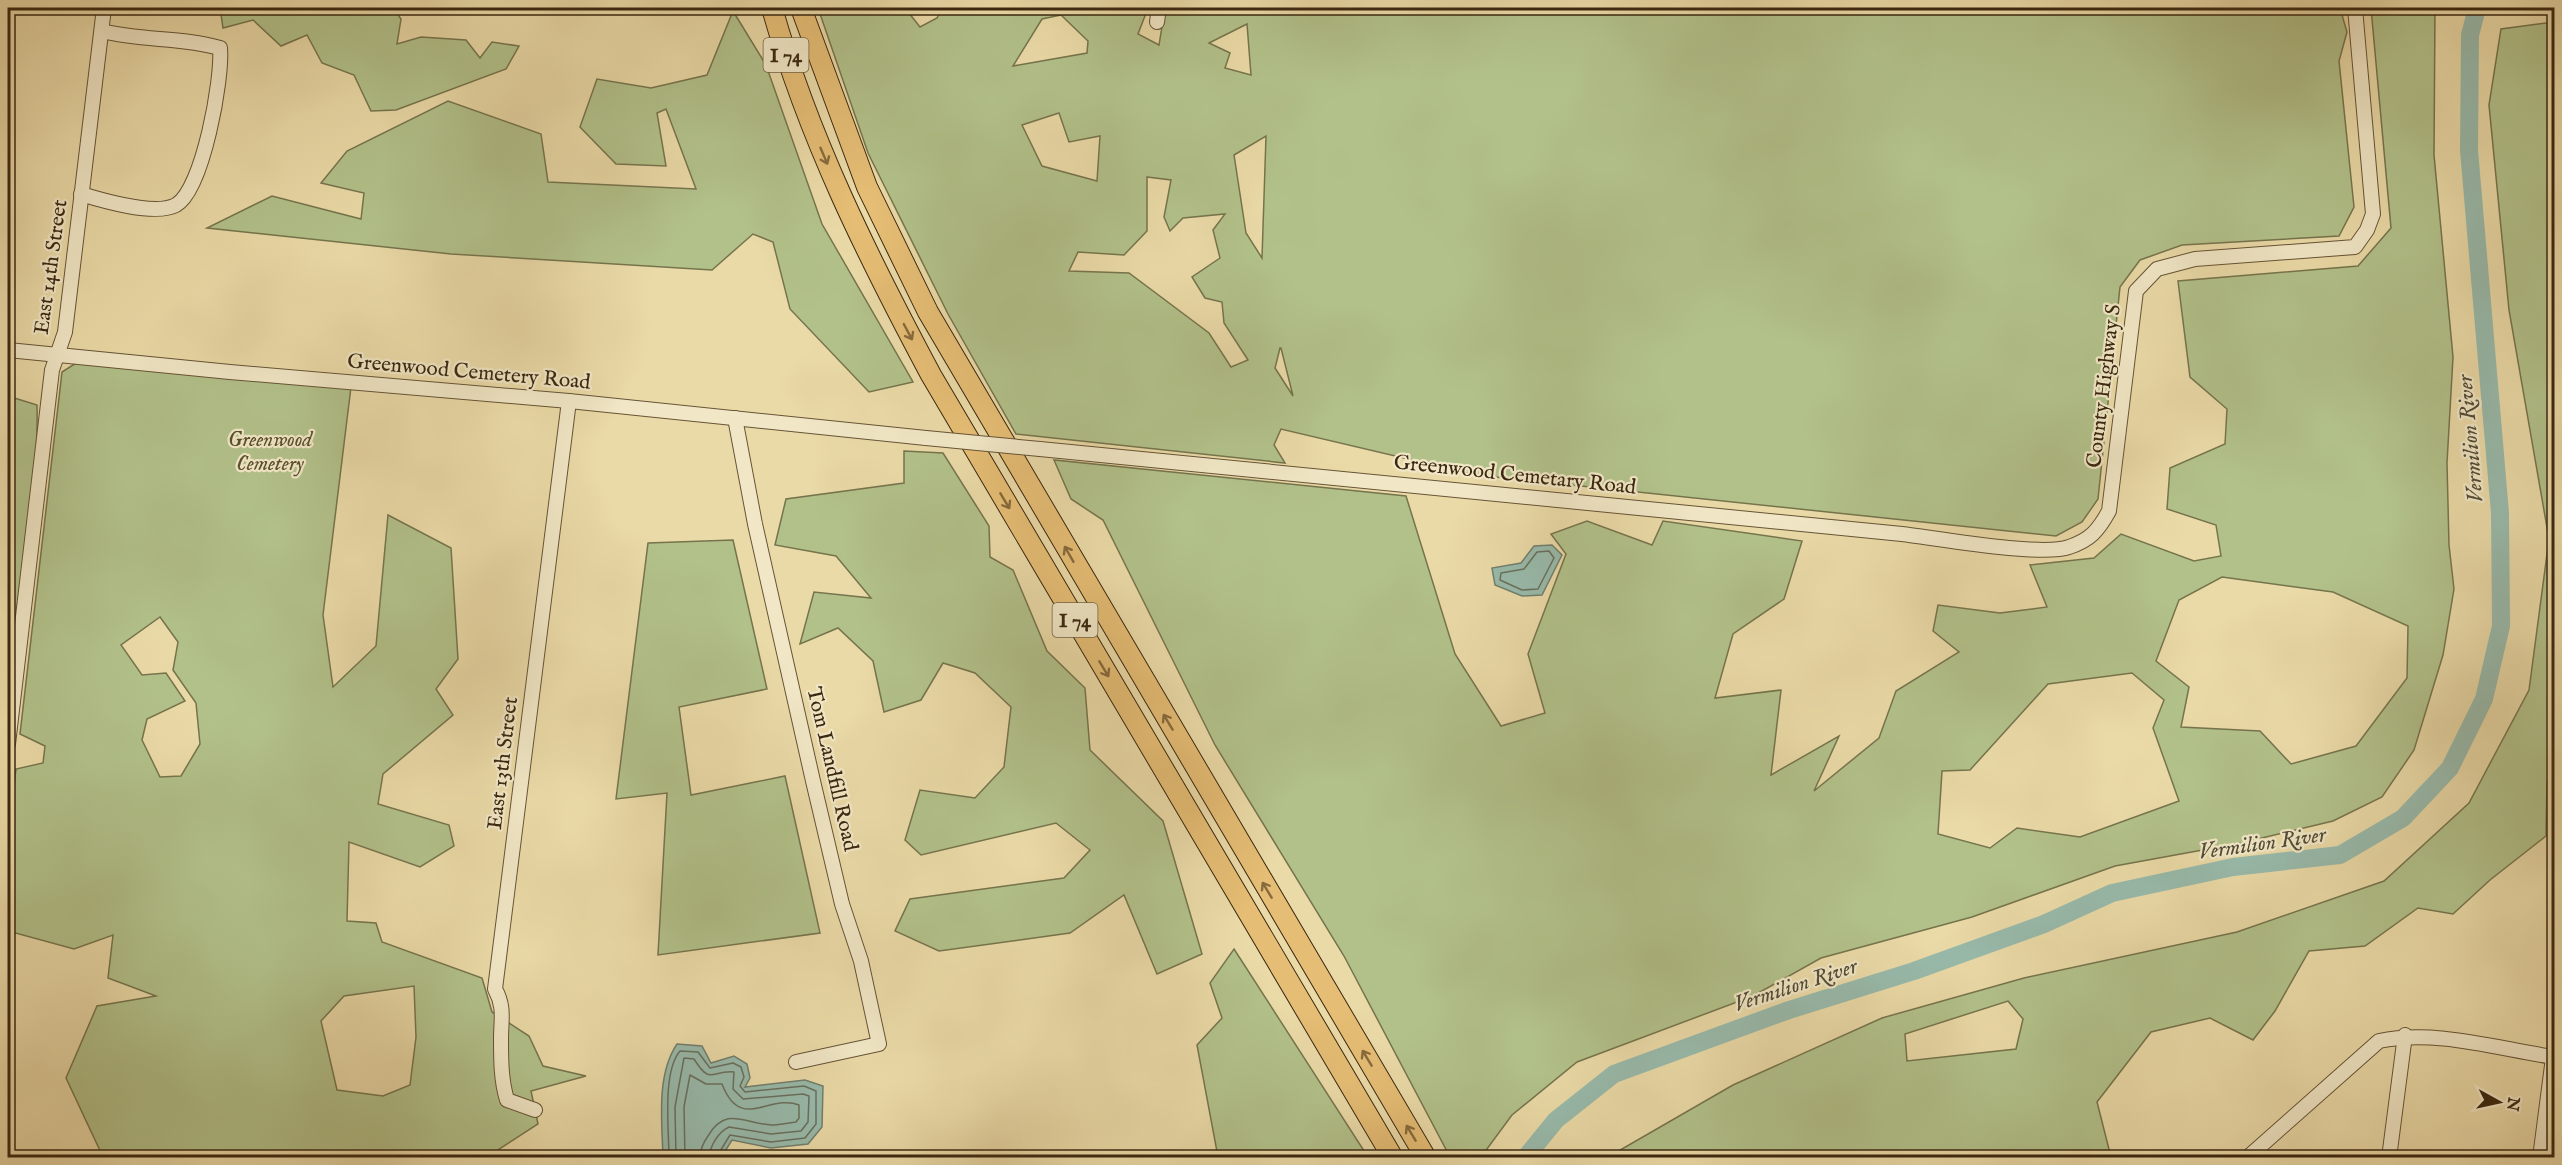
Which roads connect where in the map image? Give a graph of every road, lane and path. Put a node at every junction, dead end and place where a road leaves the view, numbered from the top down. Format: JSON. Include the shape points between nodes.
{"nodes":[{"id":1,"x":104,"y":8,"type":"edge"},
{"id":2,"x":772,"y":8,"type":"edge"},
{"id":3,"x":801,"y":8,"type":"edge"},
{"id":4,"x":1159,"y":8,"type":"edge"},
{"id":5,"x":2355,"y":8,"type":"edge"},
{"id":6,"x":1157,"y":22,"type":"dead end"},
{"id":7,"x":102,"y":31,"type":"junction"},
{"id":8,"x":81,"y":194,"type":"junction"},
{"id":9,"x":8,"y":350,"type":"edge"},
{"id":10,"x":58,"y":355,"type":"junction"},
{"id":11,"x":569,"y":400,"type":"junction"},
{"id":12,"x":735,"y":418,"type":"junction"},
{"id":13,"x":926,"y":438,"type":"joint"},
{"id":14,"x":2096,"y":533,"type":"joint"},
{"id":15,"x":8,"y":744,"type":"edge"},
{"id":16,"x":2405,"y":1035,"type":"junction"},
{"id":17,"x":2554,"y":1054,"type":"edge"},
{"id":18,"x":796,"y":1062,"type":"dead end"},
{"id":19,"x":535,"y":1110,"type":"dead end"},
{"id":20,"x":1393,"y":1158,"type":"edge"},
{"id":21,"x":1426,"y":1158,"type":"edge"},
{"id":22,"x":2247,"y":1158,"type":"edge"},
{"id":23,"x":2389,"y":1158,"type":"edge"},
{"id":24,"x":2540,"y":1158,"type":"edge"}],
"edges":[{"from":1,"to":7,"type":"street","name":"East 14th Street"},
{"from":2,"to":20,"type":"highway","number":"I 74","one_way":true,"via":[[822,151],[872,265],[931,375]]},
{"from":21,"to":3,"type":"highway","number":"I 74","one_way":true,"via":[[928,312],[867,187]]},
{"from":4,"to":6,"type":"street"},
{"from":5,"to":14,"type":"street","name":"County Highway S","via":[[2373,214],[2367,230],[2355,247],[2195,259],[2157,269],[2136,291],[2109,512]]},
{"from":7,"to":8,"type":"street","name":"East 14th Street"},
{"from":7,"to":8,"type":"street","via":[[136,39],[220,48],[222,62],[206,147],[185,198],[167,208],[149,208]]},
{"from":8,"to":10,"type":"street","name":"East 14th Street","via":[[65,332]]},
{"from":9,"to":10,"type":"street","name":"Greenwood Cemetery Road"},
{"from":10,"to":11,"type":"street","name":"Greenwood Cemetery Road"},
{"from":10,"to":15,"type":"street","name":"East 14th Street","via":[[51,378]]},
{"from":11,"to":12,"type":"street","name":"Greenwood Cemetery Road"},
{"from":11,"to":19,"type":"street","name":"East 13th Street","via":[[495,988],[504,1016],[502,1082],[507,1100]]},
{"from":12,"to":13,"type":"street","name":"Greenwood Cemetery Road"},
{"from":12,"to":18,"type":"street","name":"Tom Landfill Road","via":[[813,781],[879,1044]]},
{"from":13,"to":14,"type":"street","name":"Greenwood Cemetary Road","bridge":true,"via":[[2031,549],[2067,548]]},
{"from":16,"to":17,"type":"street"},
{"from":16,"to":22,"type":"street","via":[[2379,1041]]},
{"from":16,"to":23,"type":"street"},
{"from":17,"to":24,"type":"street"}]}
